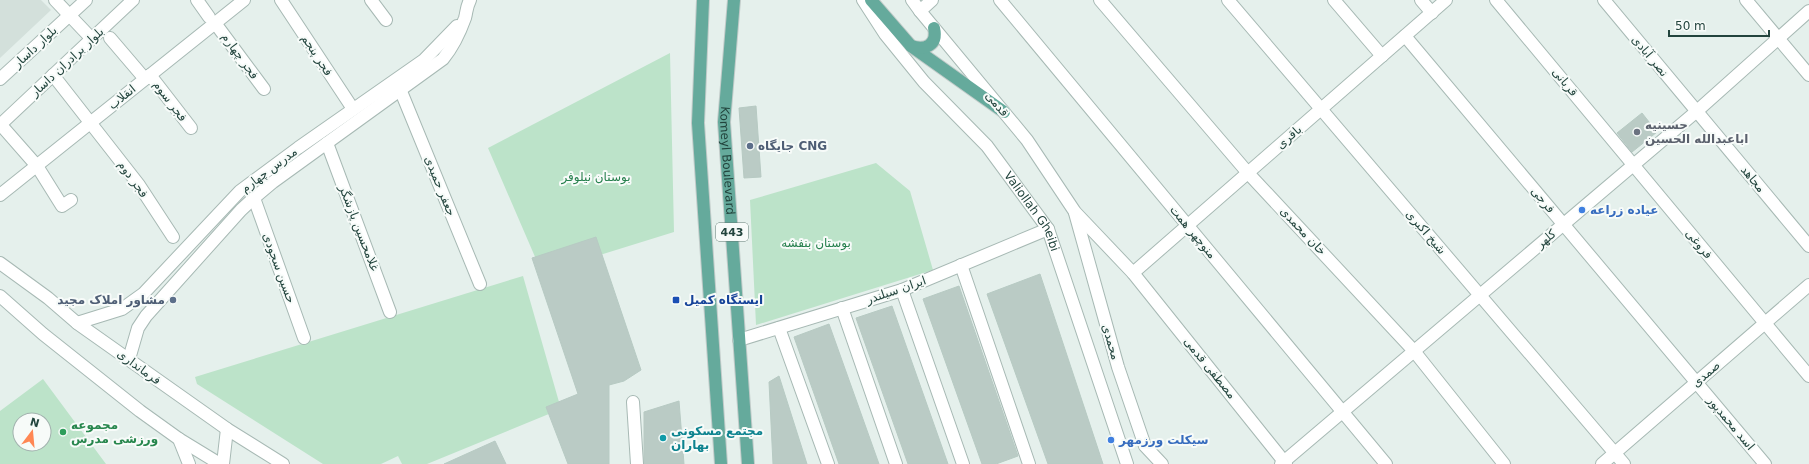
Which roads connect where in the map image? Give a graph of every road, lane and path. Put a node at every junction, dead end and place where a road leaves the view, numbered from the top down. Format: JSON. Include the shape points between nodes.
{"nodes":[{"id":1,"x":55,"y":0,"type":"edge"},
{"id":2,"x":86,"y":0,"type":"edge"},
{"id":3,"x":133,"y":0,"type":"edge"},
{"id":4,"x":197,"y":0,"type":"edge"},
{"id":5,"x":244,"y":0,"type":"edge"},
{"id":6,"x":281,"y":0,"type":"edge"},
{"id":7,"x":371,"y":0,"type":"edge"},
{"id":8,"x":703,"y":0,"type":"edge"},
{"id":9,"x":734,"y":0,"type":"edge"},
{"id":10,"x":863,"y":0,"type":"edge"},
{"id":11,"x":871,"y":0,"type":"edge"},
{"id":12,"x":912,"y":0,"type":"edge"},
{"id":13,"x":932,"y":0,"type":"edge"},
{"id":14,"x":1000,"y":0,"type":"edge"},
{"id":15,"x":1100,"y":0,"type":"edge"},
{"id":16,"x":1228,"y":0,"type":"edge"},
{"id":17,"x":1334,"y":0,"type":"edge"},
{"id":18,"x":1421,"y":0,"type":"edge"},
{"id":19,"x":1446,"y":0,"type":"edge"},
{"id":20,"x":1496,"y":0,"type":"edge"},
{"id":21,"x":1604,"y":0,"type":"edge"},
{"id":22,"x":1746,"y":0,"type":"edge"},
{"id":23,"x":465,"y":6,"type":"edge"},
{"id":24,"x":920,"y":12,"type":"junction"},
{"id":25,"x":1809,"y":12,"type":"edge"},
{"id":26,"x":1432,"y":13,"type":"junction"},
{"id":27,"x":69,"y":15,"type":"junction"},
{"id":28,"x":212,"y":20,"type":"junction"},
{"id":29,"x":386,"y":20,"type":"dead end"},
{"id":30,"x":934,"y":28,"type":"junction"},
{"id":31,"x":1405,"y":36,"type":"junction"},
{"id":32,"x":110,"y":38,"type":"dead end"},
{"id":33,"x":1779,"y":38,"type":"junction"},
{"id":34,"x":92,"y":39,"type":"junction"},
{"id":35,"x":911,"y":46,"type":"junction"},
{"id":36,"x":1382,"y":56,"type":"junction"},
{"id":37,"x":52,"y":75,"type":"junction"},
{"id":38,"x":1809,"y":75,"type":"edge"},
{"id":39,"x":147,"y":77,"type":"junction"},
{"id":40,"x":0,"y":79,"type":"edge"},
{"id":41,"x":264,"y":89,"type":"dead end"},
{"id":42,"x":400,"y":89,"type":"junction"},
{"id":43,"x":353,"y":109,"type":"junction"},
{"id":44,"x":1321,"y":109,"type":"junction"},
{"id":45,"x":1697,"y":111,"type":"junction"},
{"id":46,"x":1004,"y":112,"type":"junction"},
{"id":47,"x":90,"y":122,"type":"junction"},
{"id":48,"x":0,"y":124,"type":"edge"},
{"id":49,"x":191,"y":128,"type":"dead end"},
{"id":50,"x":327,"y":143,"type":"junction"},
{"id":51,"x":1634,"y":165,"type":"junction"},
{"id":52,"x":37,"y":166,"type":"junction"},
{"id":53,"x":1248,"y":173,"type":"junction"},
{"id":54,"x":0,"y":195,"type":"edge"},
{"id":55,"x":254,"y":198,"type":"junction"},
{"id":56,"x":71,"y":200,"type":"dead end"},
{"id":57,"x":1075,"y":212,"type":"junction"},
{"id":58,"x":1564,"y":224,"type":"junction"},
{"id":59,"x":1188,"y":225,"type":"junction"},
{"id":60,"x":1048,"y":229,"type":"junction"},
{"id":61,"x":173,"y":237,"type":"dead end"},
{"id":62,"x":1809,"y":246,"type":"edge"},
{"id":63,"x":0,"y":263,"type":"edge"},
{"id":64,"x":961,"y":265,"type":"junction"},
{"id":65,"x":1133,"y":273,"type":"junction"},
{"id":66,"x":480,"y":284,"type":"dead end"},
{"id":67,"x":1809,"y":284,"type":"edge"},
{"id":68,"x":902,"y":290,"type":"junction"},
{"id":69,"x":1480,"y":295,"type":"junction"},
{"id":70,"x":0,"y":296,"type":"edge"},
{"id":71,"x":842,"y":308,"type":"junction"},
{"id":72,"x":390,"y":312,"type":"dead end"},
{"id":73,"x":77,"y":323,"type":"junction"},
{"id":74,"x":1765,"y":323,"type":"junction"},
{"id":75,"x":779,"y":328,"type":"junction"},
{"id":76,"x":304,"y":338,"type":"dead end"},
{"id":77,"x":739,"y":340,"type":"junction"},
{"id":78,"x":1414,"y":351,"type":"junction"},
{"id":79,"x":129,"y":359,"type":"junction"},
{"id":80,"x":1809,"y":376,"type":"edge"},
{"id":81,"x":1696,"y":382,"type":"junction"},
{"id":82,"x":633,"y":402,"type":"dead end"},
{"id":83,"x":1343,"y":412,"type":"junction"},
{"id":84,"x":227,"y":429,"type":"junction"},
{"id":85,"x":179,"y":439,"type":"junction"},
{"id":86,"x":1615,"y":453,"type":"junction"},
{"id":87,"x":1284,"y":463,"type":"edge"},
{"id":88,"x":189,"y":464,"type":"edge"},
{"id":89,"x":221,"y":464,"type":"edge"},
{"id":90,"x":283,"y":464,"type":"edge"},
{"id":91,"x":637,"y":464,"type":"edge"},
{"id":92,"x":721,"y":464,"type":"edge"},
{"id":93,"x":748,"y":464,"type":"edge"},
{"id":94,"x":828,"y":464,"type":"edge"},
{"id":95,"x":896,"y":464,"type":"edge"},
{"id":96,"x":963,"y":464,"type":"edge"},
{"id":97,"x":1029,"y":464,"type":"edge"},
{"id":98,"x":1127,"y":464,"type":"edge"},
{"id":99,"x":1162,"y":464,"type":"edge"},
{"id":100,"x":1386,"y":464,"type":"edge"},
{"id":101,"x":1504,"y":464,"type":"edge"},
{"id":102,"x":1602,"y":464,"type":"edge"},
{"id":103,"x":1624,"y":464,"type":"edge"},
{"id":104,"x":1765,"y":464,"type":"edge"}],
"edges":[{"from":1,"to":27,"type":"street"},
{"from":2,"to":27,"type":"street"},
{"from":3,"to":34,"type":"street","name":"بلوار برادران داسار"},
{"from":4,"to":28,"type":"street","name":"فجر چهارم"},
{"from":5,"to":28,"type":"street","name":"انقلاب"},
{"from":6,"to":43,"type":"street","name":"فجر پنجم"},
{"from":7,"to":29,"type":"street"},
{"from":8,"to":92,"type":"main road","number":"443","via":[[698,123]]},
{"from":9,"to":77,"type":"main road","name":"Komeyl Boulevard","number":"443","via":[[724,122]]},
{"from":10,"to":60,"type":"street","name":"Valiollah Gheibi","via":[[885,34],[924,82],[987,146]]},
{"from":11,"to":35,"type":"main road"},
{"from":12,"to":24,"type":"street","name":"قدمی"},
{"from":13,"to":24,"type":"street"},
{"from":14,"to":59,"type":"street","name":"منوچهر همت"},
{"from":15,"to":53,"type":"street","name":"خان محمدی"},
{"from":16,"to":44,"type":"street","name":"شیخ اکبری"},
{"from":17,"to":36,"type":"street"},
{"from":18,"to":26,"type":"street"},
{"from":19,"to":26,"type":"street","name":"باقری"},
{"from":20,"to":51,"type":"street","name":"قربانی"},
{"from":21,"to":45,"type":"street","name":"نصر آبادی"},
{"from":22,"to":33,"type":"street"},
{"from":23,"to":42,"type":"street","name":"مدرس چهارم","via":[[449,51],[443,59]]},
{"from":23,"to":43,"type":"street","name":"مدرس چهارم","via":[[424,60]]},
{"from":24,"to":30,"type":"street","name":"قدمی"},
{"from":25,"to":33,"type":"street","name":"کلهر"},
{"from":26,"to":31,"type":"street","name":"باقری"},
{"from":27,"to":34,"type":"street"},
{"from":27,"to":40,"type":"street","name":"بلوار داسار"},
{"from":28,"to":39,"type":"street","name":"انقلاب"},
{"from":28,"to":41,"type":"street","name":"فجر چهارم"},
{"from":30,"to":35,"type":"main road","via":[[935,38],[930,46],[921,49]]},
{"from":30,"to":46,"type":"street","name":"قدمی"},
{"from":31,"to":36,"type":"street","name":"باقری"},
{"from":31,"to":58,"type":"street","name":"فرجی"},
{"from":32,"to":39,"type":"street","name":"فجر سوم"},
{"from":33,"to":38,"type":"street"},
{"from":33,"to":45,"type":"street","name":"کلهر"},
{"from":34,"to":37,"type":"street","name":"بلوار برادران داسار"},
{"from":35,"to":46,"type":"main road"},
{"from":36,"to":44,"type":"street","name":"باقری"},
{"from":37,"to":47,"type":"street","name":"فجر دوم"},
{"from":37,"to":48,"type":"street","name":"بلوار برادران داسار"},
{"from":39,"to":47,"type":"street","name":"انقلاب"},
{"from":39,"to":49,"type":"street","name":"فجر سوم"},
{"from":42,"to":50,"type":"street","name":"مدرس چهارم"},
{"from":42,"to":66,"type":"street","name":"جعفر حمیدی"},
{"from":43,"to":73,"type":"street","name":"مدرس چهارم","via":[[240,191],[143,294],[122,309]]},
{"from":44,"to":53,"type":"street","name":"باقری"},
{"from":44,"to":69,"type":"street","name":"شیخ اکبری"},
{"from":45,"to":51,"type":"street","name":"کلهر"},
{"from":45,"to":62,"type":"street","name":"مجاهد"},
{"from":46,"to":57,"type":"street","name":"قدمی","via":[[1028,140]]},
{"from":47,"to":52,"type":"street","name":"انقلاب"},
{"from":47,"to":61,"type":"street","name":"فجر دوم","via":[[139,185]]},
{"from":48,"to":52,"type":"street"},
{"from":50,"to":55,"type":"street","name":"مدرس چهارم"},
{"from":50,"to":72,"type":"street","name":"غلامحسین پازشگر"},
{"from":51,"to":58,"type":"street","name":"کلهر"},
{"from":51,"to":74,"type":"street","name":"فروغی"},
{"from":52,"to":54,"type":"street","name":"انقلاب"},
{"from":52,"to":56,"type":"street","via":[[62,206]]},
{"from":53,"to":59,"type":"street","name":"باقری"},
{"from":53,"to":78,"type":"street","name":"خان محمدی"},
{"from":55,"to":76,"type":"street","name":"حسین سجودی"},
{"from":55,"to":79,"type":"street","name":"مدرس چهارم","via":[[146,316],[138,328]]},
{"from":57,"to":65,"type":"street","name":"مصطفی قدمی"},
{"from":57,"to":99,"type":"street","name":"محمدی","via":[[1118,367],[1142,439],[1145,446]]},
{"from":58,"to":69,"type":"street","name":"کلهر"},
{"from":58,"to":81,"type":"street","name":"فرجی"},
{"from":59,"to":65,"type":"street","name":"باقری"},
{"from":59,"to":83,"type":"street","name":"منوچهر همت"},
{"from":60,"to":64,"type":"street","name":"ایران سیلندر"},
{"from":60,"to":98,"type":"street","name":"Valiollah Gheibi"},
{"from":63,"to":73,"type":"street","name":"فرمانداری"},
{"from":64,"to":68,"type":"street","name":"ایران سیلندر"},
{"from":64,"to":97,"type":"street"},
{"from":65,"to":87,"type":"street","name":"مصطفی قدمی"},
{"from":67,"to":74,"type":"street","name":"صمدی"},
{"from":68,"to":71,"type":"street","name":"ایران سیلندر"},
{"from":68,"to":96,"type":"street"},
{"from":69,"to":78,"type":"street","name":"کلهر"},
{"from":69,"to":86,"type":"street","name":"شیخ اکبری"},
{"from":70,"to":85,"type":"street","via":[[43,334]]},
{"from":71,"to":75,"type":"street","name":"ایران سیلندر"},
{"from":71,"to":95,"type":"street"},
{"from":73,"to":79,"type":"street","name":"فرمانداری"},
{"from":74,"to":80,"type":"street","name":"فروغی"},
{"from":74,"to":81,"type":"street","name":"صمدی"},
{"from":75,"to":77,"type":"street","name":"ایران سیلندر"},
{"from":75,"to":94,"type":"street"},
{"from":77,"to":93,"type":"main road","name":"Komeyl Boulevard","number":"443"},
{"from":78,"to":83,"type":"street","name":"کلهر"},
{"from":78,"to":101,"type":"street","name":"خان محمدی"},
{"from":79,"to":84,"type":"street","name":"فرمانداری"},
{"from":81,"to":86,"type":"street","name":"صمدی"},
{"from":81,"to":104,"type":"street","name":"اسد محمدپور"},
{"from":82,"to":91,"type":"street"},
{"from":83,"to":87,"type":"street","name":"کلهر"},
{"from":83,"to":100,"type":"street","name":"منوچهر همت"},
{"from":84,"to":89,"type":"street"},
{"from":84,"to":90,"type":"street","name":"فرمانداری"},
{"from":85,"to":88,"type":"street"},
{"from":85,"to":89,"type":"street"},
{"from":86,"to":102,"type":"street","name":"صمدی"},
{"from":86,"to":103,"type":"street","name":"شیخ اکبری"}]}
